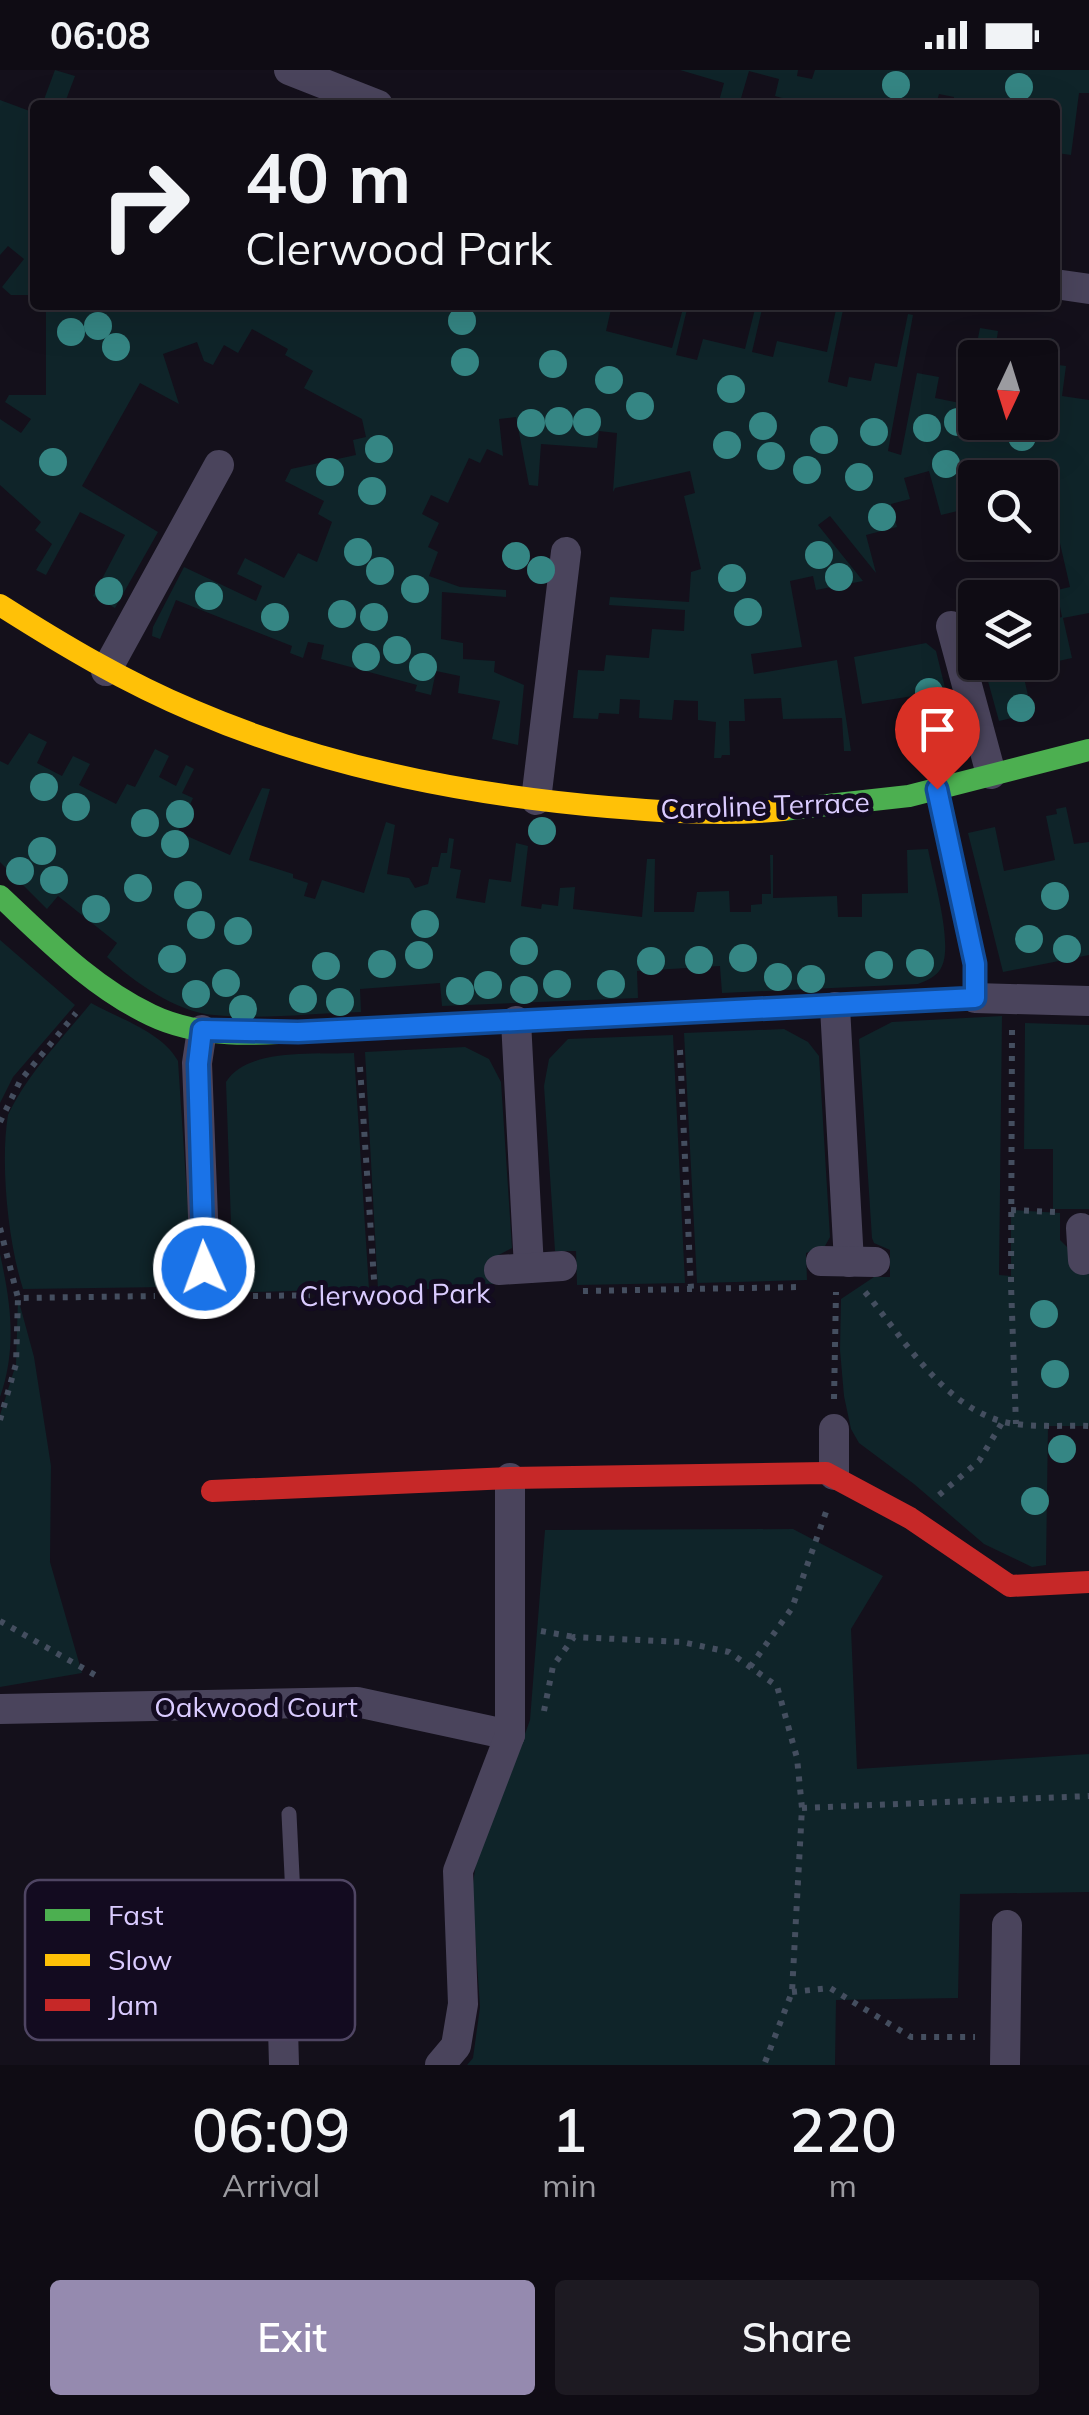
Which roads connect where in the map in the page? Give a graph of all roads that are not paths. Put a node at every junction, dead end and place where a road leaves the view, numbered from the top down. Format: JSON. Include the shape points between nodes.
{"nodes":[{"id":1,"x":290,"y":70,"type":"edge"},
{"id":2,"x":365,"y":100,"type":"edge"},
{"id":3,"x":1060,"y":285,"type":"edge"},
{"id":4,"x":1089,"y":289,"type":"edge"},
{"id":5,"x":219,"y":465,"type":"dead end"},
{"id":6,"x":566,"y":552,"type":"dead end"},
{"id":7,"x":0,"y":604,"type":"edge"},
{"id":8,"x":951,"y":626,"type":"dead end"},
{"id":9,"x":106,"y":671,"type":"junction"},
{"id":10,"x":1089,"y":750,"type":"edge"},
{"id":11,"x":990,"y":774,"type":"junction"},
{"id":12,"x":937,"y":789,"type":"junction"},
{"id":13,"x":536,"y":800,"type":"junction"},
{"id":14,"x":0,"y":896,"type":"edge"},
{"id":15,"x":975,"y":998,"type":"junction"},
{"id":16,"x":1089,"y":1000,"type":"edge"},
{"id":17,"x":835,"y":1007,"type":"junction"},
{"id":18,"x":516,"y":1021,"type":"junction"},
{"id":19,"x":202,"y":1030,"type":"junction"},
{"id":20,"x":1077,"y":1228,"type":"edge"},
{"id":21,"x":1083,"y":1260,"type":"dead end"},
{"id":22,"x":562,"y":1266,"type":"dead end"},
{"id":23,"x":204,"y":1268,"type":"junction"},
{"id":24,"x":839,"y":1275,"type":"road end"},
{"id":25,"x":240,"y":1281,"type":"road end"},
{"id":26,"x":172,"y":1283,"type":"road end"},
{"id":27,"x":834,"y":1428,"type":"dead end"},
{"id":28,"x":834,"y":1475,"type":"junction"},
{"id":29,"x":510,"y":1478,"type":"junction"},
{"id":30,"x":212,"y":1491,"type":"dead end"},
{"id":31,"x":1089,"y":1582,"type":"edge"},
{"id":32,"x":0,"y":1709,"type":"edge"},
{"id":33,"x":510,"y":1735,"type":"junction"},
{"id":34,"x":289,"y":1814,"type":"dead end"},
{"id":35,"x":292,"y":1880,"type":"edge"},
{"id":36,"x":1007,"y":1925,"type":"dead end"},
{"id":37,"x":283,"y":2040,"type":"edge"},
{"id":38,"x":1006,"y":2051,"type":"edge"},
{"id":39,"x":284,"y":2065,"type":"edge"},
{"id":40,"x":440,"y":2065,"type":"edge"}],
"edges":[{"from":1,"to":2,"type":"street"},
{"from":3,"to":4,"type":"street"},
{"from":5,"to":9,"type":"street"},
{"from":6,"to":13,"type":"street"},
{"from":7,"to":9,"type":"street","name":"Caroline Terrace"},
{"from":8,"to":11,"type":"street"},
{"from":9,"to":13,"type":"street","name":"Caroline Terrace","via":[[197,714],[314,754]]},
{"from":10,"to":11,"type":"street","name":"Caroline Terrace"},
{"from":11,"to":12,"type":"street","name":"Caroline Terrace"},
{"from":12,"to":13,"type":"street","name":"Caroline Terrace","via":[[780,810]]},
{"from":12,"to":15,"type":"street","via":[[975,964]]},
{"from":14,"to":19,"type":"street","via":[[98,986],[146,1014]]},
{"from":15,"to":16,"type":"street"},
{"from":15,"to":17,"type":"street"},
{"from":17,"to":18,"type":"street"},
{"from":17,"to":24,"type":"street"},
{"from":18,"to":19,"type":"street"},
{"from":18,"to":22,"type":"street","name":"Clerwood Park","via":[[506,1277]]},
{"from":19,"to":23,"type":"street"},
{"from":20,"to":21,"type":"street"},
{"from":23,"to":25,"type":"street"},
{"from":23,"to":26,"type":"street"},
{"from":27,"to":28,"type":"street"},
{"from":28,"to":29,"type":"street"},
{"from":28,"to":31,"type":"street","via":[[1010,1586]]},
{"from":29,"to":30,"type":"street"},
{"from":29,"to":33,"type":"street"},
{"from":32,"to":33,"type":"street","name":"Oakwood Court","via":[[357,1702]]},
{"from":33,"to":40,"type":"street","via":[[458,1871],[463,2004],[456,2046]]},
{"from":34,"to":35,"type":"lane"},
{"from":36,"to":38,"type":"street"},
{"from":37,"to":39,"type":"street"}]}
